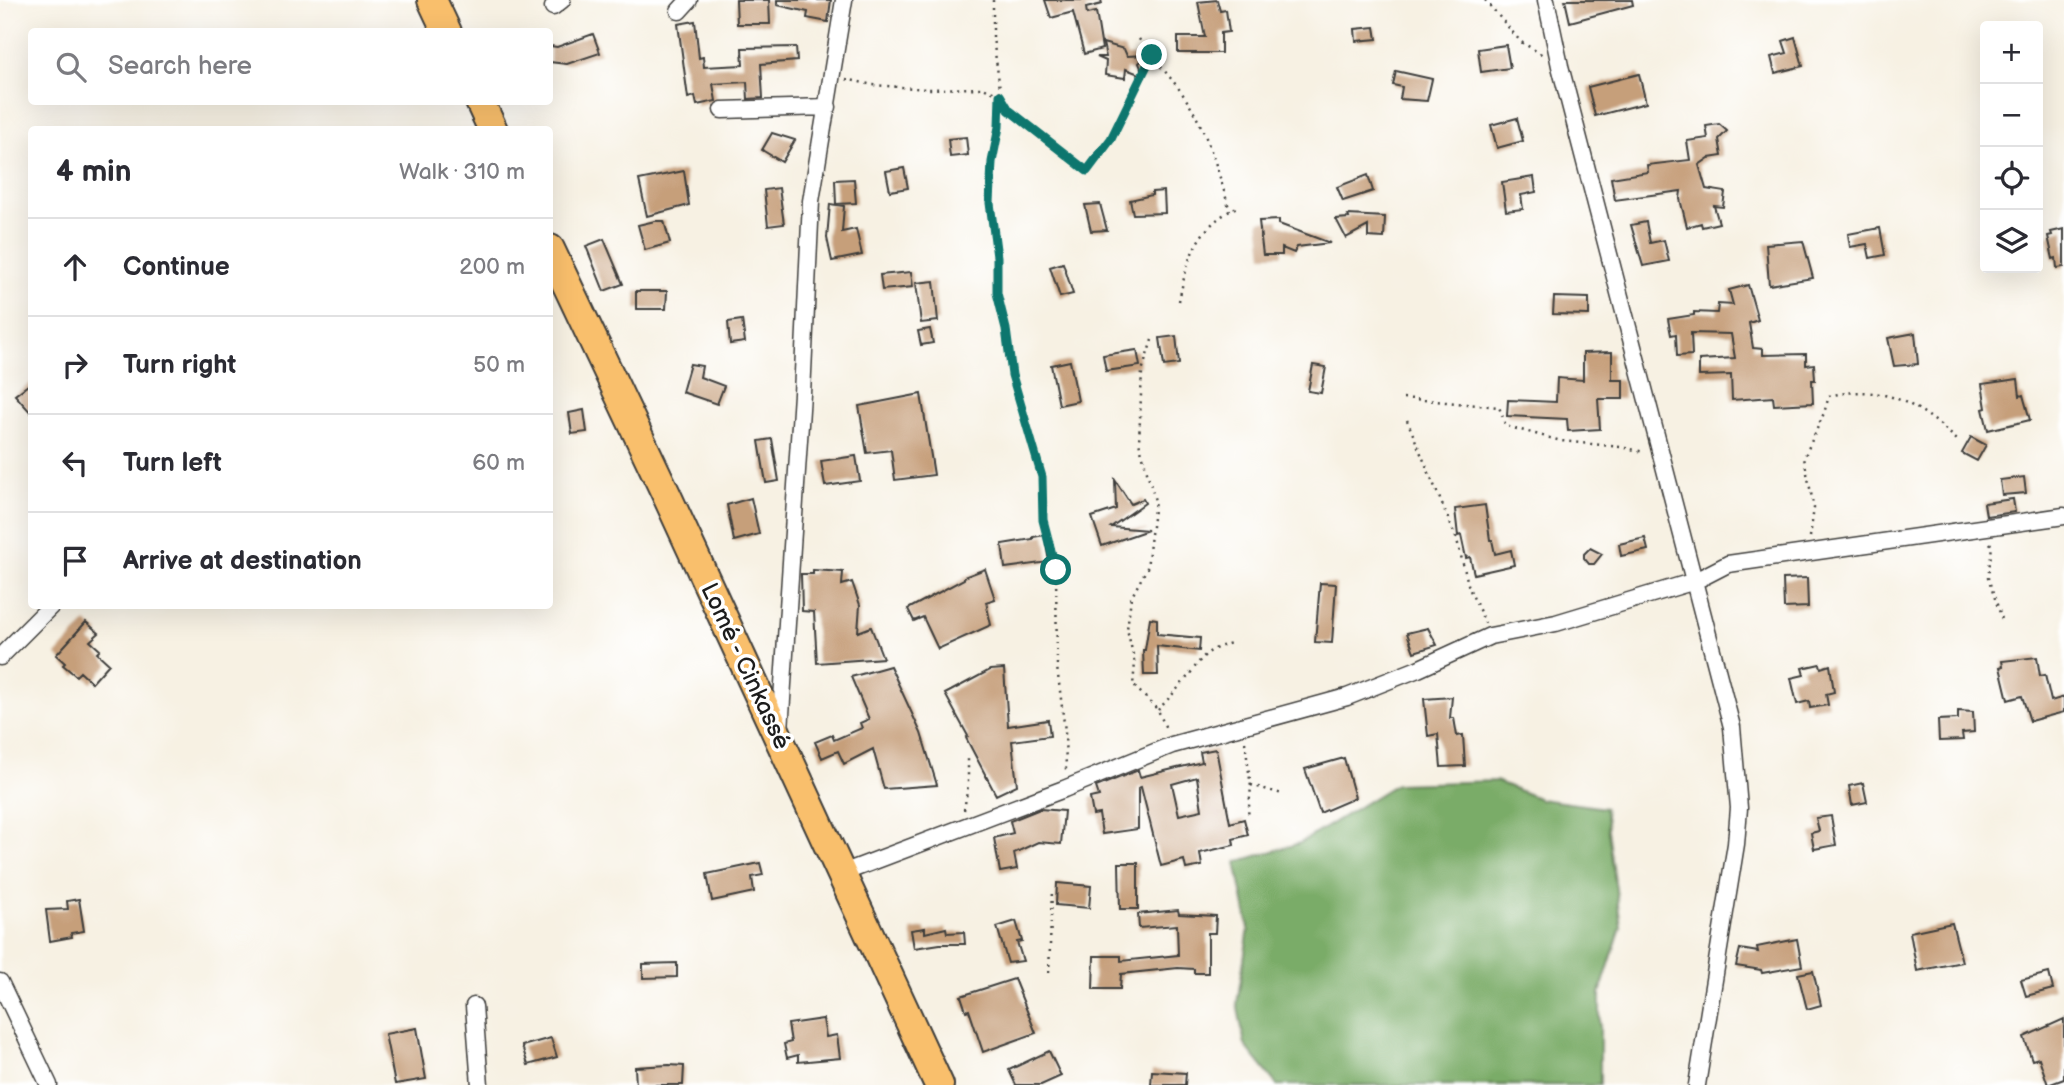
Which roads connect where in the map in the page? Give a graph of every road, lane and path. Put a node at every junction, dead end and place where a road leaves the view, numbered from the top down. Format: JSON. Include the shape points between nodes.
{"nodes":[{"id":1,"x":432,"y":0,"type":"edge"},
{"id":2,"x":844,"y":0,"type":"edge"},
{"id":3,"x":993,"y":0,"type":"edge"},
{"id":4,"x":1485,"y":0,"type":"edge"},
{"id":5,"x":1546,"y":0,"type":"edge"},
{"id":6,"x":445,"y":28,"type":"edge"},
{"id":7,"x":1139,"y":39,"type":"dead end"},
{"id":8,"x":1152,"y":55,"type":"junction"},
{"id":9,"x":1560,"y":66,"type":"junction"},
{"id":10,"x":832,"y":76,"type":"junction"},
{"id":11,"x":1000,"y":95,"type":"junction"},
{"id":12,"x":481,"y":105,"type":"edge"},
{"id":13,"x":828,"y":107,"type":"junction"},
{"id":14,"x":722,"y":110,"type":"dead end"},
{"id":15,"x":491,"y":126,"type":"edge"},
{"id":16,"x":1239,"y":206,"type":"dead end"},
{"id":17,"x":1230,"y":211,"type":"junction"},
{"id":18,"x":553,"y":255,"type":"edge"},
{"id":19,"x":1179,"y":301,"type":"dead end"},
{"id":20,"x":1152,"y":340,"type":"dead end"},
{"id":21,"x":1403,"y":398,"type":"dead end"},
{"id":22,"x":1407,"y":420,"type":"dead end"},
{"id":23,"x":1958,"y":440,"type":"dead end"},
{"id":24,"x":1661,"y":456,"type":"junction"},
{"id":25,"x":2064,"y":516,"type":"edge"},
{"id":26,"x":1982,"y":527,"type":"junction"},
{"id":27,"x":1807,"y":552,"type":"junction"},
{"id":28,"x":1695,"y":581,"type":"junction"},
{"id":29,"x":48,"y":609,"type":"edge"},
{"id":30,"x":2003,"y":622,"type":"dead end"},
{"id":31,"x":1490,"y":636,"type":"junction"},
{"id":32,"x":1231,"y":643,"type":"dead end"},
{"id":33,"x":0,"y":657,"type":"edge"},
{"id":34,"x":1158,"y":710,"type":"junction"},
{"id":35,"x":1244,"y":724,"type":"junction"},
{"id":36,"x":779,"y":739,"type":"junction"},
{"id":37,"x":1172,"y":745,"type":"junction"},
{"id":38,"x":968,"y":755,"type":"dead end"},
{"id":39,"x":1251,"y":785,"type":"junction"},
{"id":40,"x":1064,"y":789,"type":"junction"},
{"id":41,"x":1282,"y":794,"type":"dead end"},
{"id":42,"x":1248,"y":816,"type":"dead end"},
{"id":43,"x":962,"y":827,"type":"junction"},
{"id":44,"x":840,"y":874,"type":"junction"},
{"id":45,"x":1052,"y":890,"type":"dead end"},
{"id":46,"x":1049,"y":973,"type":"dead end"},
{"id":47,"x":0,"y":982,"type":"edge"},
{"id":48,"x":474,"y":1006,"type":"dead end"},
{"id":49,"x":49,"y":1085,"type":"edge"},
{"id":50,"x":480,"y":1085,"type":"edge"},
{"id":51,"x":939,"y":1085,"type":"edge"},
{"id":52,"x":1697,"y":1085,"type":"edge"}],
"edges":[{"from":1,"to":6,"type":"highway"},
{"from":2,"to":10,"type":"street"},
{"from":3,"to":11,"type":"path"},
{"from":4,"to":9,"type":"path","via":[[1521,42]]},
{"from":5,"to":9,"type":"street"},
{"from":7,"to":8,"type":"path"},
{"from":8,"to":11,"type":"path","via":[[1111,139],[1087,171],[1009,110]]},
{"from":8,"to":17,"type":"path","via":[[1190,105]]},
{"from":9,"to":24,"type":"street"},
{"from":10,"to":11,"type":"path","via":[[873,85],[983,88]]},
{"from":10,"to":13,"type":"street"},
{"from":11,"to":40,"type":"path","via":[[990,203],[997,293],[1012,375],[1042,477],[1043,520],[1056,570]]},
{"from":12,"to":15,"type":"highway"},
{"from":13,"to":14,"type":"street"},
{"from":13,"to":36,"type":"street","via":[[811,201]]},
{"from":16,"to":17,"type":"path"},
{"from":17,"to":19,"type":"path","via":[[1216,218],[1200,237],[1185,268]]},
{"from":18,"to":36,"type":"highway","name":"Lomé - Cinkassé"},
{"from":20,"to":34,"type":"path","via":[[1142,371],[1139,442],[1155,501],[1147,568],[1131,598],[1127,629],[1135,663],[1133,685]]},
{"from":21,"to":24,"type":"path","via":[[1499,407],[1506,426],[1531,435]]},
{"from":22,"to":31,"type":"path","via":[[1457,540],[1469,588]]},
{"from":23,"to":27,"type":"path","via":[[1910,403],[1875,393],[1849,391],[1829,396],[1804,458],[1814,508]]},
{"from":24,"to":28,"type":"street"},
{"from":25,"to":26,"type":"street"},
{"from":26,"to":27,"type":"street"},
{"from":26,"to":30,"type":"path","via":[[1992,546],[1988,578]]},
{"from":27,"to":28,"type":"street","via":[[1728,564]]},
{"from":28,"to":31,"type":"street","via":[[1556,623]]},
{"from":28,"to":52,"type":"street","via":[[1732,727],[1739,808]]},
{"from":29,"to":33,"type":"street"},
{"from":31,"to":35,"type":"street","via":[[1347,697]]},
{"from":32,"to":34,"type":"path","via":[[1201,657]]},
{"from":34,"to":37,"type":"path"},
{"from":35,"to":37,"type":"street"},
{"from":35,"to":39,"type":"path"},
{"from":36,"to":44,"type":"highway","name":"Lomé - Cinkassé"},
{"from":37,"to":40,"type":"street"},
{"from":38,"to":43,"type":"path"},
{"from":39,"to":41,"type":"path"},
{"from":39,"to":42,"type":"path"},
{"from":40,"to":43,"type":"street"},
{"from":43,"to":44,"type":"street"},
{"from":44,"to":51,"type":"highway","name":"Lomé - Cinkassé"},
{"from":45,"to":46,"type":"path"},
{"from":47,"to":49,"type":"street"},
{"from":48,"to":50,"type":"street"}]}
